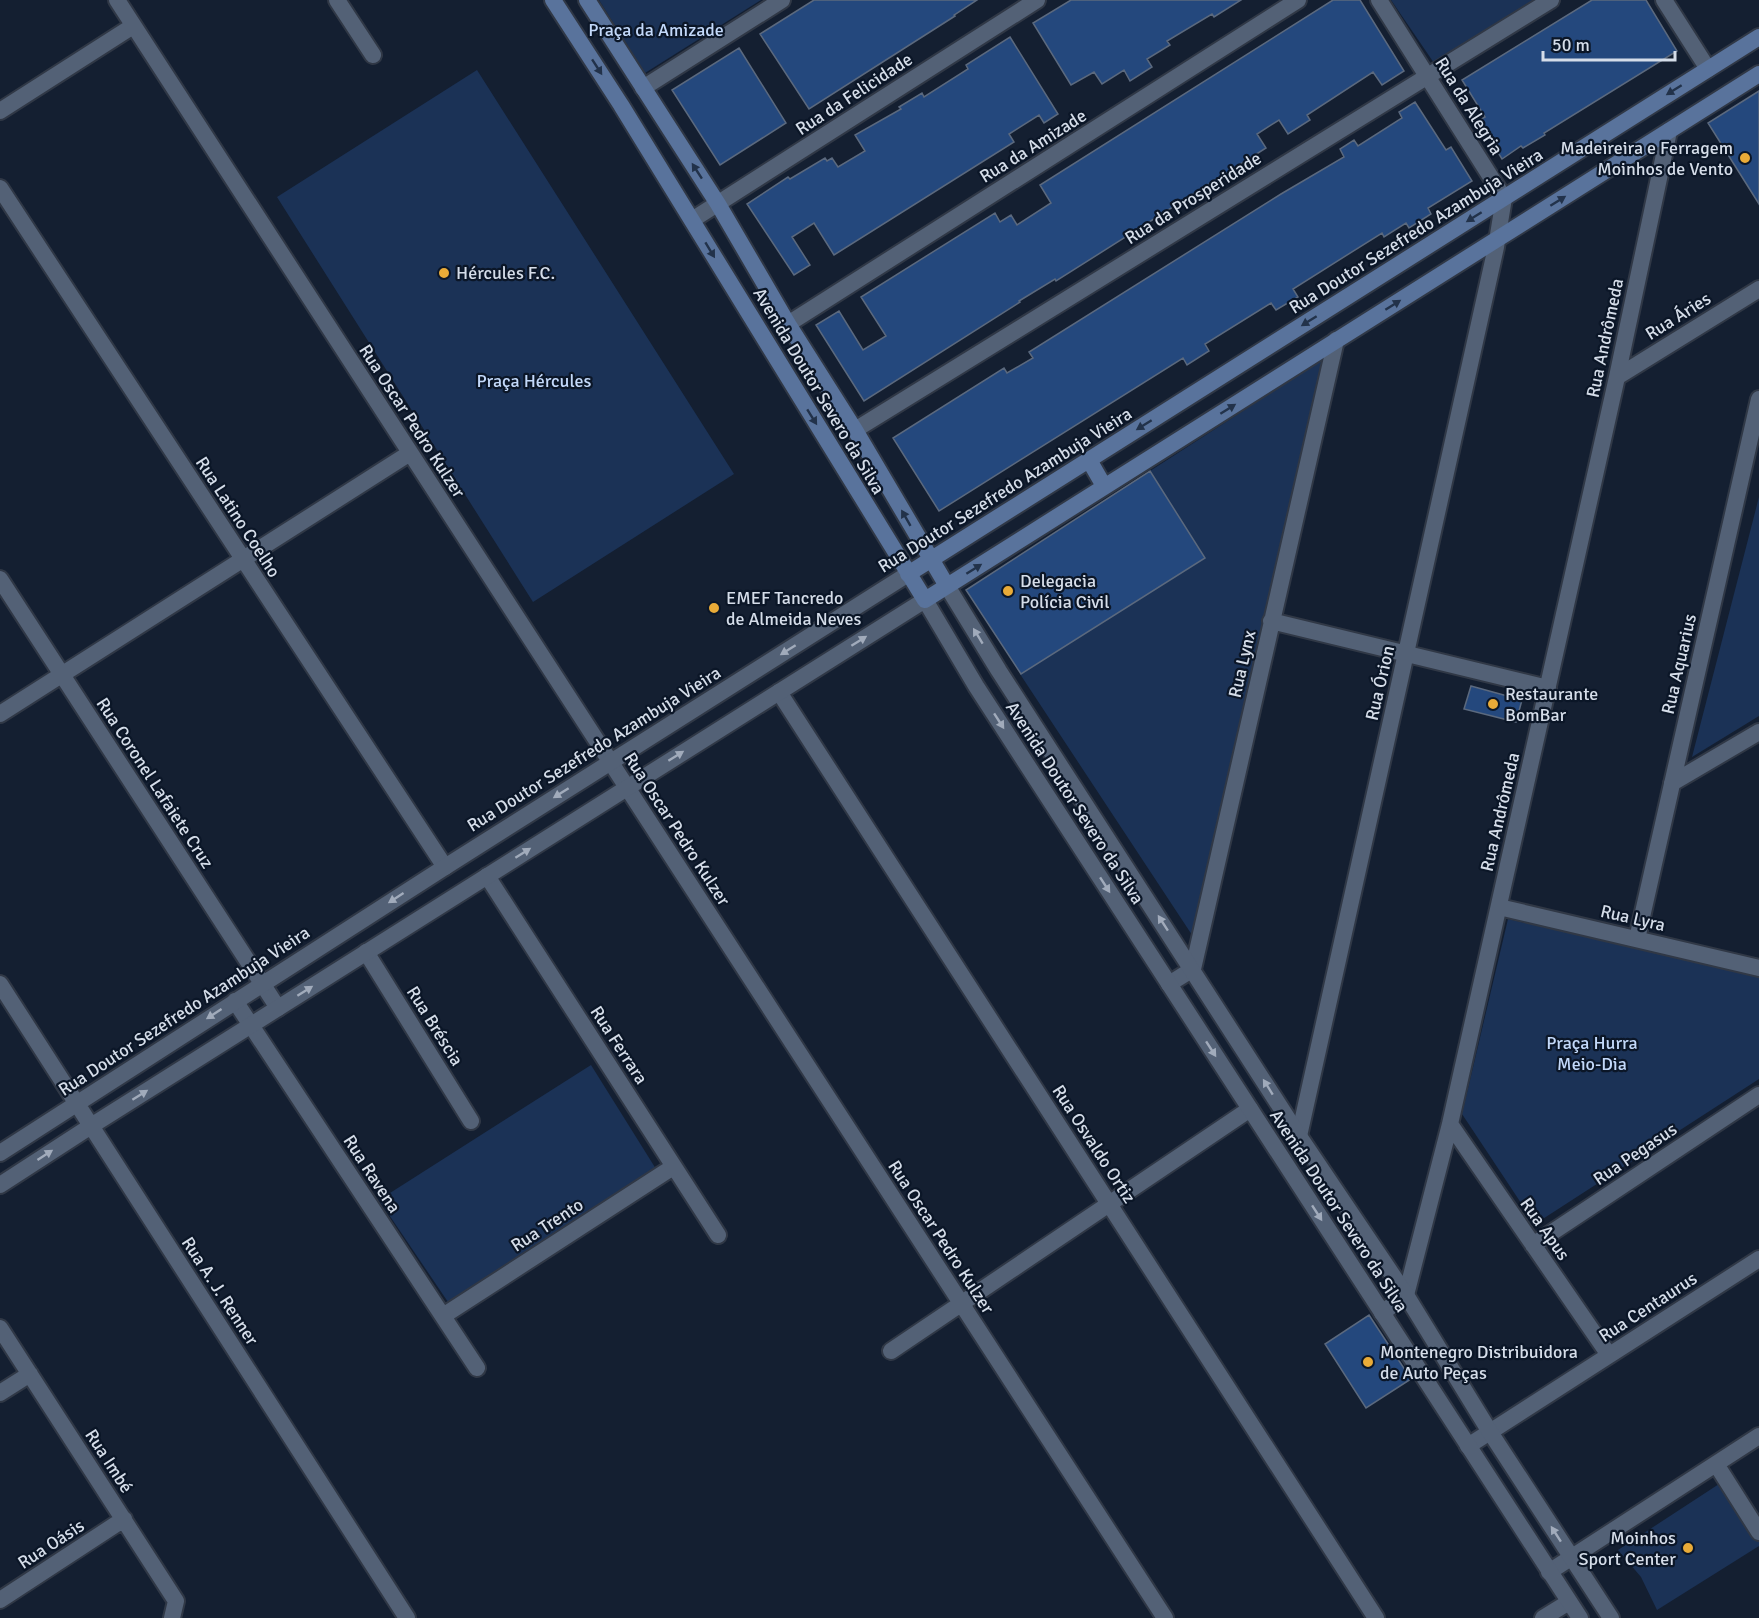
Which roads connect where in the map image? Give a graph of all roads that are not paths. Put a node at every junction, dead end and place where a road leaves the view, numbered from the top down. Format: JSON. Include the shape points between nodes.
{"nodes":[{"id":1,"x":117,"y":0,"type":"edge"},
{"id":2,"x":338,"y":0,"type":"edge"},
{"id":3,"x":553,"y":0,"type":"edge"},
{"id":4,"x":587,"y":0,"type":"edge"},
{"id":5,"x":782,"y":0,"type":"edge"},
{"id":6,"x":1037,"y":0,"type":"edge"},
{"id":7,"x":1298,"y":0,"type":"edge"},
{"id":8,"x":1379,"y":0,"type":"edge"},
{"id":9,"x":1551,"y":0,"type":"edge"},
{"id":10,"x":1664,"y":0,"type":"edge"},
{"id":11,"x":133,"y":26,"type":"junction"},
{"id":12,"x":1759,"y":37,"type":"edge"},
{"id":13,"x":373,"y":55,"type":"dead end"},
{"id":14,"x":1708,"y":69,"type":"junction"},
{"id":15,"x":1759,"y":74,"type":"edge"},
{"id":16,"x":1428,"y":77,"type":"junction"},
{"id":17,"x":643,"y":88,"type":"junction"},
{"id":18,"x":0,"y":111,"type":"edge"},
{"id":19,"x":1669,"y":131,"type":"junction"},
{"id":20,"x":0,"y":188,"type":"edge"},
{"id":21,"x":1504,"y":198,"type":"junction"},
{"id":22,"x":718,"y":204,"type":"junction"},
{"id":23,"x":692,"y":220,"type":"junction"},
{"id":24,"x":1498,"y":238,"type":"junction"},
{"id":25,"x":1759,"y":289,"type":"edge"},
{"id":26,"x":788,"y":324,"type":"junction"},
{"id":27,"x":1336,"y":340,"type":"junction"},
{"id":28,"x":1617,"y":377,"type":"junction"},
{"id":29,"x":1759,"y":399,"type":"edge"},
{"id":30,"x":855,"y":430,"type":"junction"},
{"id":31,"x":410,"y":453,"type":"junction"},
{"id":32,"x":1089,"y":460,"type":"junction"},
{"id":33,"x":1104,"y":486,"type":"junction"},
{"id":34,"x":242,"y":560,"type":"junction"},
{"id":35,"x":931,"y":560,"type":"junction"},
{"id":36,"x":908,"y":574,"type":"junction"},
{"id":37,"x":0,"y":579,"type":"edge"},
{"id":38,"x":947,"y":586,"type":"junction"},
{"id":39,"x":925,"y":600,"type":"junction"},
{"id":40,"x":1271,"y":621,"type":"junction"},
{"id":41,"x":1407,"y":653,"type":"junction"},
{"id":42,"x":999,"y":671,"type":"junction"},
{"id":43,"x":62,"y":675,"type":"junction"},
{"id":44,"x":976,"y":686,"type":"junction"},
{"id":45,"x":1548,"y":688,"type":"junction"},
{"id":46,"x":778,"y":692,"type":"junction"},
{"id":47,"x":0,"y":714,"type":"edge"},
{"id":48,"x":1759,"y":732,"type":"edge"},
{"id":49,"x":610,"y":762,"type":"junction"},
{"id":50,"x":1672,"y":783,"type":"junction"},
{"id":51,"x":627,"y":788,"type":"junction"},
{"id":52,"x":445,"y":867,"type":"junction"},
{"id":53,"x":487,"y":876,"type":"junction"},
{"id":54,"x":1498,"y":907,"type":"junction"},
{"id":55,"x":1637,"y":939,"type":"junction"},
{"id":56,"x":366,"y":952,"type":"junction"},
{"id":57,"x":1759,"y":968,"type":"edge"},
{"id":58,"x":1193,"y":969,"type":"junction"},
{"id":59,"x":0,"y":984,"type":"edge"},
{"id":60,"x":262,"y":984,"type":"junction"},
{"id":61,"x":1169,"y":984,"type":"junction"},
{"id":62,"x":235,"y":1001,"type":"junction"},
{"id":63,"x":278,"y":1008,"type":"junction"},
{"id":64,"x":251,"y":1025,"type":"junction"},
{"id":65,"x":1759,"y":1095,"type":"edge"},
{"id":66,"x":76,"y":1103,"type":"junction"},
{"id":67,"x":1250,"y":1109,"type":"junction"},
{"id":68,"x":471,"y":1121,"type":"dead end"},
{"id":69,"x":1450,"y":1124,"type":"junction"},
{"id":70,"x":91,"y":1126,"type":"junction"},
{"id":71,"x":1299,"y":1136,"type":"junction"},
{"id":72,"x":0,"y":1153,"type":"edge"},
{"id":73,"x":674,"y":1167,"type":"junction"},
{"id":74,"x":0,"y":1185,"type":"edge"},
{"id":75,"x":1109,"y":1204,"type":"junction"},
{"id":76,"x":718,"y":1235,"type":"dead end"},
{"id":77,"x":1533,"y":1245,"type":"junction"},
{"id":78,"x":1759,"y":1259,"type":"edge"},
{"id":79,"x":1406,"y":1295,"type":"junction"},
{"id":80,"x":961,"y":1304,"type":"junction"},
{"id":81,"x":1382,"y":1313,"type":"junction"},
{"id":82,"x":443,"y":1316,"type":"junction"},
{"id":83,"x":0,"y":1328,"type":"edge"},
{"id":84,"x":891,"y":1351,"type":"dead end"},
{"id":85,"x":1609,"y":1355,"type":"junction"},
{"id":86,"x":477,"y":1368,"type":"dead end"},
{"id":87,"x":30,"y":1374,"type":"junction"},
{"id":88,"x":0,"y":1393,"type":"edge"},
{"id":89,"x":1490,"y":1432,"type":"junction"},
{"id":90,"x":1759,"y":1436,"type":"edge"},
{"id":91,"x":1468,"y":1446,"type":"junction"},
{"id":92,"x":1716,"y":1464,"type":"junction"},
{"id":93,"x":124,"y":1520,"type":"junction"},
{"id":94,"x":1759,"y":1532,"type":"edge"},
{"id":95,"x":1572,"y":1558,"type":"junction"},
{"id":96,"x":1549,"y":1572,"type":"junction"},
{"id":97,"x":0,"y":1600,"type":"edge"},
{"id":98,"x":1569,"y":1602,"type":"junction"},
{"id":99,"x":172,"y":1618,"type":"edge"},
{"id":100,"x":407,"y":1618,"type":"edge"},
{"id":101,"x":1165,"y":1618,"type":"edge"},
{"id":102,"x":1376,"y":1618,"type":"edge"},
{"id":103,"x":1543,"y":1618,"type":"edge"},
{"id":104,"x":1580,"y":1618,"type":"edge"},
{"id":105,"x":1611,"y":1618,"type":"edge"}],
"edges":[{"from":1,"to":11,"type":"street","name":"Rua Oscar Pedro Kulzer"},
{"from":2,"to":13,"type":"street"},
{"from":3,"to":23,"type":"main road","name":"Avenida Doutor Severo da Silva","one_way":true},
{"from":4,"to":17,"type":"main road","name":"Avenida Doutor Severo da Silva"},
{"from":5,"to":17,"type":"street"},
{"from":6,"to":22,"type":"street","name":"Rua da Felicidade"},
{"from":7,"to":26,"type":"street","name":"Rua da Amizade"},
{"from":8,"to":16,"type":"street","name":"Rua da Alegria"},
{"from":9,"to":16,"type":"street","name":"Rua da Prosperidade"},
{"from":10,"to":14,"type":"street"},
{"from":11,"to":18,"type":"street"},
{"from":11,"to":31,"type":"street","name":"Rua Oscar Pedro Kulzer"},
{"from":12,"to":14,"type":"main road","name":"Rua Doutor Sezefredo Azambuja Vieira"},
{"from":14,"to":21,"type":"main road","name":"Rua Doutor Sezefredo Azambuja Vieira","one_way":true},
{"from":15,"to":19,"type":"main road"},
{"from":16,"to":21,"type":"street","name":"Rua da Alegria"},
{"from":16,"to":30,"type":"street","name":"Rua da Prosperidade"},
{"from":22,"to":17,"type":"main road","name":"Avenida Doutor Severo da Silva","one_way":true},
{"from":24,"to":19,"type":"main road","one_way":true},
{"from":19,"to":28,"type":"street","name":"Rua Andrômeda"},
{"from":20,"to":34,"type":"street","name":"Rua Latino Coelho"},
{"from":21,"to":24,"type":"street"},
{"from":21,"to":32,"type":"main road","name":"Rua Doutor Sezefredo Azambuja Vieira","one_way":true},
{"from":22,"to":23,"type":"street","name":"Rua da Felicidade"},
{"from":22,"to":26,"type":"main road","name":"Avenida Doutor Severo da Silva"},
{"from":23,"to":36,"type":"main road","name":"Avenida Doutor Severo da Silva","one_way":true},
{"from":27,"to":24,"type":"main road","one_way":true},
{"from":24,"to":41,"type":"street","name":"Rua Órion"},
{"from":25,"to":28,"type":"street","name":"Rua Áries"},
{"from":26,"to":30,"type":"main road","name":"Avenida Doutor Severo da Silva"},
{"from":33,"to":27,"type":"main road","one_way":true},
{"from":27,"to":40,"type":"street","name":"Rua Lynx"},
{"from":28,"to":45,"type":"street","name":"Rua Andrômeda"},
{"from":29,"to":50,"type":"street","name":"Rua Aquarius"},
{"from":35,"to":30,"type":"main road","name":"Avenida Doutor Severo da Silva","one_way":true},
{"from":31,"to":34,"type":"street"},
{"from":31,"to":49,"type":"street","name":"Rua Oscar Pedro Kulzer"},
{"from":32,"to":33,"type":"main road"},
{"from":32,"to":35,"type":"main road","name":"Rua Doutor Sezefredo Azambuja Vieira"},
{"from":38,"to":33,"type":"main road","one_way":true},
{"from":34,"to":43,"type":"street"},
{"from":34,"to":52,"type":"street","name":"Rua Latino Coelho"},
{"from":35,"to":36,"type":"main road","name":"Rua Doutor Sezefredo Azambuja Vieira"},
{"from":35,"to":38,"type":"main road","name":"Avenida Doutor Severo da Silva"},
{"from":36,"to":39,"type":"main road","name":"Avenida Doutor Severo da Silva"},
{"from":36,"to":49,"type":"street","name":"Rua Doutor Sezefredo Azambuja Vieira","one_way":true},
{"from":37,"to":43,"type":"street","name":"Rua Coronel Lafaiete Cruz"},
{"from":38,"to":39,"type":"main road"},
{"from":42,"to":38,"type":"street","name":"Avenida Doutor Severo da Silva","one_way":true},
{"from":39,"to":44,"type":"street","name":"Avenida Doutor Severo da Silva"},
{"from":46,"to":39,"type":"street","one_way":true},
{"from":40,"to":41,"type":"street"},
{"from":40,"to":58,"type":"street","name":"Rua Lynx"},
{"from":41,"to":45,"type":"street"},
{"from":41,"to":71,"type":"street","name":"Rua Órion"},
{"from":42,"to":44,"type":"street"},
{"from":58,"to":42,"type":"street","name":"Avenida Doutor Severo da Silva","one_way":true},
{"from":43,"to":47,"type":"street"},
{"from":43,"to":60,"type":"street","name":"Rua Coronel Lafaiete Cruz"},
{"from":44,"to":61,"type":"street","name":"Avenida Doutor Severo da Silva","one_way":true},
{"from":45,"to":54,"type":"street","name":"Rua Andrômeda"},
{"from":51,"to":46,"type":"street","one_way":true},
{"from":46,"to":75,"type":"street","name":"Rua Osvaldo Ortiz"},
{"from":48,"to":50,"type":"street"},
{"from":49,"to":51,"type":"street","name":"Rua Oscar Pedro Kulzer"},
{"from":49,"to":52,"type":"street","name":"Rua Doutor Sezefredo Azambuja Vieira","one_way":true},
{"from":50,"to":55,"type":"street","name":"Rua Aquarius"},
{"from":53,"to":51,"type":"street","one_way":true},
{"from":51,"to":80,"type":"street","name":"Rua Oscar Pedro Kulzer"},
{"from":52,"to":60,"type":"street","name":"Rua Doutor Sezefredo Azambuja Vieira","one_way":true},
{"from":53,"to":56,"type":"street"},
{"from":53,"to":73,"type":"street","name":"Rua Ferrara"},
{"from":54,"to":55,"type":"street","name":"Rua Lyra"},
{"from":54,"to":69,"type":"street","name":"Rua Andrômeda"},
{"from":55,"to":57,"type":"street","name":"Rua Lyra"},
{"from":63,"to":56,"type":"street","one_way":true},
{"from":56,"to":68,"type":"street","name":"Rua Bréscia"},
{"from":58,"to":61,"type":"street"},
{"from":71,"to":58,"type":"street","name":"Avenida Doutor Severo da Silva","one_way":true},
{"from":59,"to":66,"type":"street","name":"Rua A. J. Renner"},
{"from":60,"to":62,"type":"street","name":"Rua Doutor Sezefredo Azambuja Vieira"},
{"from":60,"to":63,"type":"street","name":"Rua Coronel Lafaiete Cruz"},
{"from":61,"to":67,"type":"street","name":"Avenida Doutor Severo da Silva","one_way":true},
{"from":62,"to":64,"type":"street","name":"Rua Ravena"},
{"from":62,"to":66,"type":"street","name":"Rua Doutor Sezefredo Azambuja Vieira","one_way":true},
{"from":63,"to":64,"type":"street"},
{"from":70,"to":64,"type":"street","one_way":true},
{"from":64,"to":82,"type":"street","name":"Rua Ravena"},
{"from":65,"to":77,"type":"street","name":"Rua Pegasus"},
{"from":66,"to":70,"type":"street","name":"Rua A. J. Renner"},
{"from":66,"to":72,"type":"street","name":"Rua Doutor Sezefredo Azambuja Vieira"},
{"from":67,"to":75,"type":"street"},
{"from":67,"to":81,"type":"street","name":"Avenida Doutor Severo da Silva","one_way":true},
{"from":69,"to":77,"type":"street","name":"Rua Apus"},
{"from":69,"to":79,"type":"street","name":"Rua Andrômeda"},
{"from":74,"to":70,"type":"street","one_way":true},
{"from":70,"to":100,"type":"street","name":"Rua A. J. Renner"},
{"from":71,"to":79,"type":"street","name":"Avenida Doutor Severo da Silva"},
{"from":73,"to":76,"type":"street","name":"Rua Ferrara"},
{"from":73,"to":82,"type":"street","name":"Rua Trento"},
{"from":75,"to":80,"type":"street"},
{"from":75,"to":102,"type":"street","name":"Rua Osvaldo Ortiz"},
{"from":77,"to":85,"type":"street","name":"Rua Apus"},
{"from":78,"to":85,"type":"street","name":"Rua Centaurus"},
{"from":79,"to":81,"type":"street"},
{"from":79,"to":89,"type":"street","name":"Avenida Doutor Severo da Silva"},
{"from":80,"to":84,"type":"street"},
{"from":80,"to":101,"type":"street","name":"Rua Oscar Pedro Kulzer"},
{"from":81,"to":91,"type":"street","name":"Avenida Doutor Severo da Silva"},
{"from":82,"to":86,"type":"street","name":"Rua Ravena"},
{"from":83,"to":87,"type":"street","name":"Rua Imbé"},
{"from":85,"to":89,"type":"street","name":"Rua Centaurus"},
{"from":87,"to":88,"type":"street"},
{"from":87,"to":93,"type":"street","name":"Rua Imbé"},
{"from":89,"to":91,"type":"street","name":"Rua Centaurus"},
{"from":95,"to":89,"type":"street","name":"Avenida Doutor Severo da Silva","one_way":true},
{"from":90,"to":92,"type":"street"},
{"from":91,"to":96,"type":"street","name":"Avenida Doutor Severo da Silva"},
{"from":92,"to":94,"type":"street"},
{"from":92,"to":95,"type":"street"},
{"from":93,"to":97,"type":"street","name":"Rua Oásis"},
{"from":93,"to":99,"type":"street","name":"Rua Imbé","via":[[176,1601]]},
{"from":95,"to":96,"type":"street"},
{"from":95,"to":105,"type":"street","name":"Avenida Doutor Severo da Silva"},
{"from":96,"to":98,"type":"street","name":"Avenida Doutor Severo da Silva"},
{"from":98,"to":103,"type":"street"},
{"from":98,"to":104,"type":"street","name":"Avenida Doutor Severo da Silva"}]}
